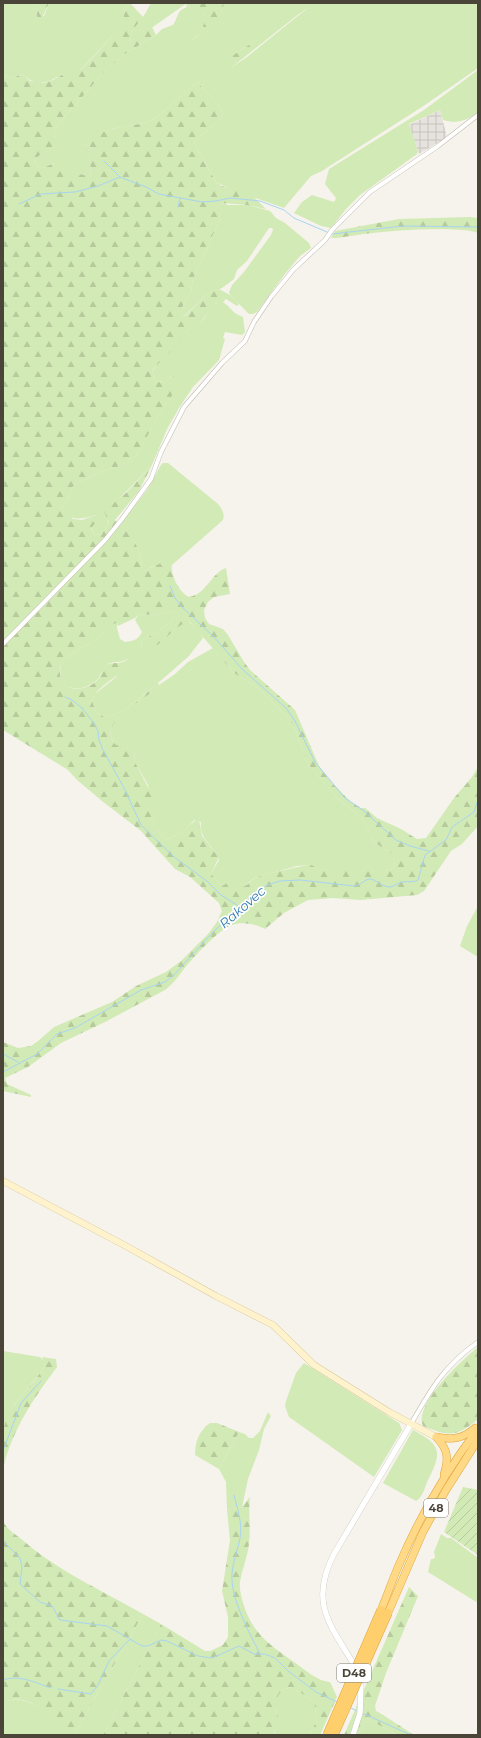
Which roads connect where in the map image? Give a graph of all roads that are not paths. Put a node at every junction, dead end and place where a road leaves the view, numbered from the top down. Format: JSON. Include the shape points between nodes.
{"nodes":[{"id":1,"x":478,"y":115,"type":"edge"},
{"id":2,"x":3,"y":644,"type":"edge"},
{"id":3,"x":3,"y":1181,"type":"edge"},
{"id":4,"x":478,"y":1342,"type":"edge"},
{"id":5,"x":411,"y":1424,"type":"junction"},
{"id":6,"x":478,"y":1425,"type":"edge"},
{"id":7,"x":478,"y":1429,"type":"edge"},
{"id":8,"x":436,"y":1437,"type":"junction"},
{"id":9,"x":478,"y":1440,"type":"edge"},
{"id":10,"x":440,"y":1486,"type":"junction"},
{"id":11,"x":385,"y":1612,"type":"junction"},
{"id":12,"x":353,"y":1663,"type":"dead end"},
{"id":13,"x":361,"y":1686,"type":"dead end"},
{"id":14,"x":327,"y":1735,"type":"edge"},
{"id":15,"x":334,"y":1735,"type":"edge"},
{"id":16,"x":353,"y":1735,"type":"edge"}],
"edges":[{"from":1,"to":2,"type":"street","via":[[438,146],[370,192],[292,270],[254,322],[245,341],[184,407],[161,452],[151,479],[106,540]]},
{"from":3,"to":5,"type":"main road","via":[[273,1325],[314,1365]]},
{"from":4,"to":5,"type":"street","via":[[444,1371]]},
{"from":5,"to":8,"type":"main road"},
{"from":5,"to":12,"type":"street","via":[[334,1554],[325,1575],[323,1599],[326,1618]]},
{"from":6,"to":8,"type":"highway","via":[[461,1438]]},
{"from":7,"to":10,"type":"highway","number":"48"},
{"from":8,"to":10,"type":"highway","number":"48","via":[[445,1447],[448,1456]]},
{"from":9,"to":11,"type":"highway","number":"48","via":[[423,1532]]},
{"from":10,"to":11,"type":"highway","number":"48","via":[[407,1548]]},
{"from":11,"to":14,"type":"highway","number":"D48","bridge":true},
{"from":11,"to":15,"type":"highway","number":"D48","bridge":true},
{"from":13,"to":16,"type":"street","via":[[360,1713]]}]}
